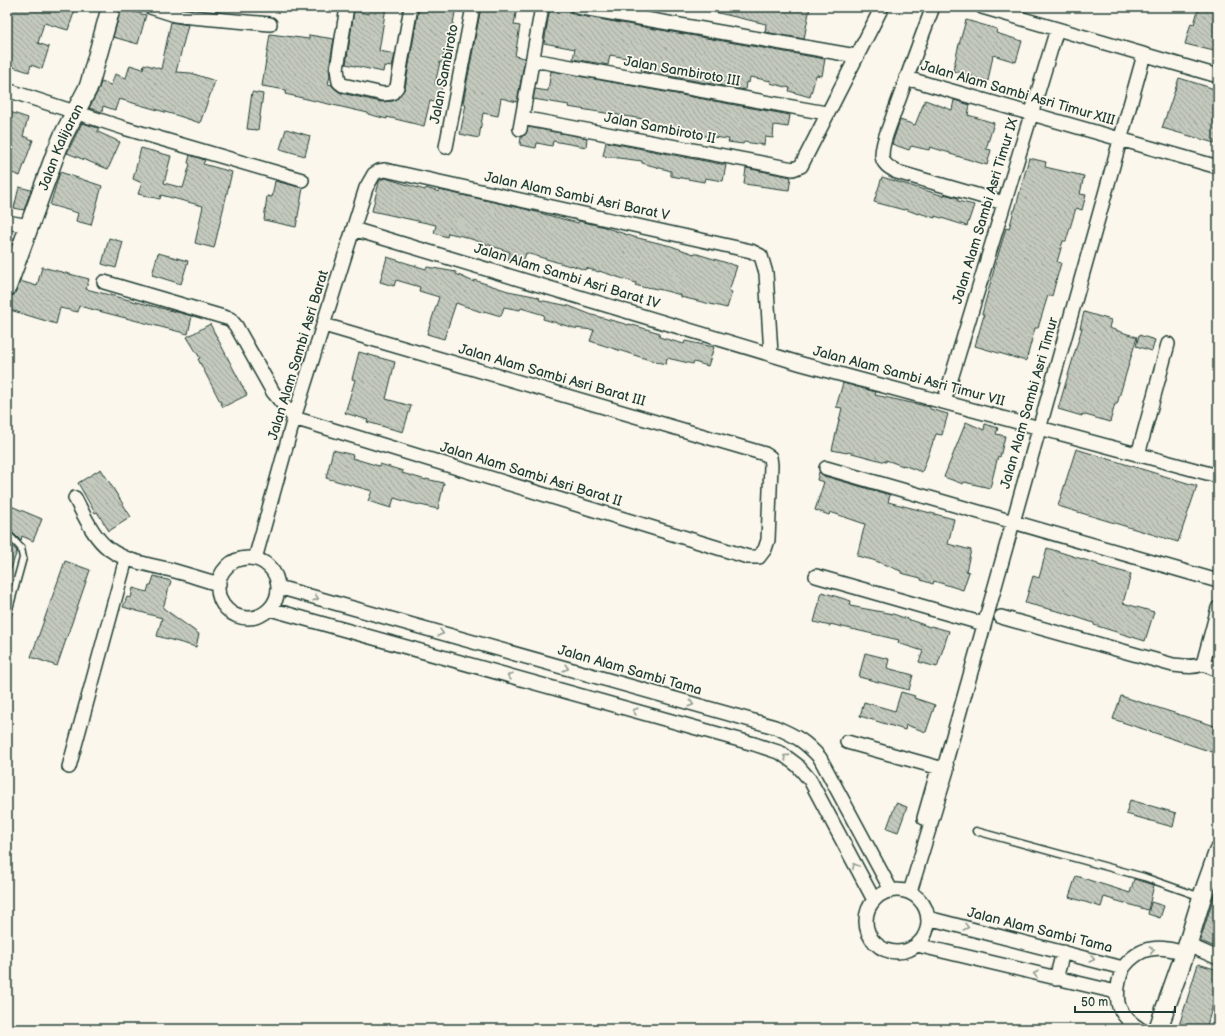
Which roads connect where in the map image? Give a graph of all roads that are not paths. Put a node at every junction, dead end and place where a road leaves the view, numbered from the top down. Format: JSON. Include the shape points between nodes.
{"nodes":[{"id":1,"x":111,"y":7,"type":"edge"},
{"id":2,"x":150,"y":7,"type":"edge"},
{"id":3,"x":347,"y":7,"type":"edge"},
{"id":4,"x":411,"y":7,"type":"edge"},
{"id":5,"x":473,"y":7,"type":"edge"},
{"id":6,"x":542,"y":7,"type":"edge"},
{"id":7,"x":577,"y":7,"type":"edge"},
{"id":8,"x":882,"y":7,"type":"edge"},
{"id":9,"x":933,"y":7,"type":"edge"},
{"id":10,"x":982,"y":7,"type":"edge"},
{"id":11,"x":270,"y":24,"type":"dead end"},
{"id":12,"x":1057,"y":29,"type":"junction"},
{"id":13,"x":1144,"y":55,"type":"junction"},
{"id":14,"x":856,"y":56,"type":"junction"},
{"id":15,"x":533,"y":60,"type":"junction"},
{"id":16,"x":1218,"y":76,"type":"edge"},
{"id":17,"x":906,"y":78,"type":"junction"},
{"id":18,"x":7,"y":90,"type":"edge"},
{"id":19,"x":76,"y":113,"type":"junction"},
{"id":20,"x":826,"y":114,"type":"junction"},
{"id":21,"x":1031,"y":114,"type":"junction"},
{"id":22,"x":1120,"y":138,"type":"junction"},
{"id":23,"x":446,"y":147,"type":"dead end"},
{"id":24,"x":1218,"y":167,"type":"edge"},
{"id":25,"x":384,"y":170,"type":"joint"},
{"id":26,"x":302,"y":180,"type":"dead end"},
{"id":27,"x":1004,"y":203,"type":"junction"},
{"id":28,"x":7,"y":222,"type":"edge"},
{"id":29,"x":29,"y":226,"type":"junction"},
{"id":30,"x":353,"y":229,"type":"junction"},
{"id":31,"x":104,"y":282,"type":"dead end"},
{"id":32,"x":7,"y":287,"type":"edge"},
{"id":33,"x":324,"y":325,"type":"junction"},
{"id":34,"x":1168,"y":344,"type":"dead end"},
{"id":35,"x":774,"y":355,"type":"junction"},
{"id":36,"x":944,"y":402,"type":"junction"},
{"id":37,"x":294,"y":418,"type":"junction"},
{"id":38,"x":1039,"y":428,"type":"junction"},
{"id":39,"x":1138,"y":454,"type":"junction"},
{"id":40,"x":826,"y":468,"type":"dead end"},
{"id":41,"x":1218,"y":476,"type":"edge"},
{"id":42,"x":75,"y":498,"type":"dead end"},
{"id":43,"x":1013,"y":522,"type":"junction"},
{"id":44,"x":7,"y":533,"type":"edge"},
{"id":45,"x":759,"y":557,"type":"joint"},
{"id":46,"x":126,"y":559,"type":"junction"},
{"id":47,"x":255,"y":559,"type":"junction"},
{"id":48,"x":816,"y":576,"type":"dead end"},
{"id":49,"x":1218,"y":580,"type":"edge"},
{"id":50,"x":219,"y":584,"type":"junction"},
{"id":51,"x":278,"y":587,"type":"junction"},
{"id":52,"x":1218,"y":608,"type":"edge"},
{"id":53,"x":270,"y":609,"type":"junction"},
{"id":54,"x":7,"y":616,"type":"edge"},
{"id":55,"x":1001,"y":617,"type":"dead end"},
{"id":56,"x":984,"y":624,"type":"junction"},
{"id":57,"x":1203,"y":664,"type":"junction"},
{"id":58,"x":1218,"y":670,"type":"edge"},
{"id":59,"x":847,"y":742,"type":"dead end"},
{"id":60,"x":944,"y":766,"type":"junction"},
{"id":61,"x":69,"y":767,"type":"dead end"},
{"id":62,"x":976,"y":831,"type":"dead end"},
{"id":63,"x":1218,"y":852,"type":"edge"},
{"id":64,"x":901,"y":890,"type":"junction"},
{"id":65,"x":1202,"y":897,"type":"junction"},
{"id":66,"x":874,"y":900,"type":"junction"},
{"id":67,"x":928,"y":918,"type":"junction"},
{"id":68,"x":917,"y":944,"type":"junction"},
{"id":69,"x":1187,"y":949,"type":"junction"},
{"id":70,"x":1063,"y":952,"type":"junction"},
{"id":71,"x":1218,"y":958,"type":"edge"},
{"id":72,"x":1123,"y":968,"type":"junction"},
{"id":73,"x":1056,"y":979,"type":"junction"},
{"id":74,"x":1116,"y":992,"type":"junction"},
{"id":75,"x":1140,"y":1029,"type":"edge"},
{"id":76,"x":1158,"y":1029,"type":"edge"}],
"edges":[{"from":1,"to":19,"type":"street","name":"Jalan Kalijaran","via":[[89,86]]},
{"from":2,"to":11,"type":"street","via":[[191,17]]},
{"from":3,"to":4,"type":"street","via":[[337,78],[342,85],[383,94],[392,93],[397,87]]},
{"from":5,"to":23,"type":"street","name":"Jalan Sambiroto"},
{"from":6,"to":15,"type":"street","name":"Jalan Sambiroto II"},
{"from":7,"to":14,"type":"street"},
{"from":8,"to":14,"type":"street"},
{"from":9,"to":17,"type":"street"},
{"from":10,"to":12,"type":"street"},
{"from":12,"to":13,"type":"street"},
{"from":12,"to":21,"type":"street","name":"Jalan Alam Sambi Asri Timur IX"},
{"from":13,"to":16,"type":"street"},
{"from":13,"to":22,"type":"street","name":"Jalan Alam Sambi Asri Timur"},
{"from":14,"to":20,"type":"street"},
{"from":15,"to":20,"type":"street","name":"Jalan Sambiroto III"},
{"from":15,"to":20,"type":"street","name":"Jalan Sambiroto II","via":[[521,123],[792,170],[801,166]]},
{"from":17,"to":21,"type":"street","name":"Jalan Alam Sambi Asri Timur XIII"},
{"from":17,"to":27,"type":"street","via":[[882,154],[886,165],[897,172]]},
{"from":18,"to":19,"type":"street"},
{"from":19,"to":26,"type":"street"},
{"from":19,"to":29,"type":"street","name":"Jalan Kalijaran","via":[[55,155]]},
{"from":21,"to":22,"type":"street","name":"Jalan Alam Sambi Asri Timur XIII"},
{"from":21,"to":27,"type":"street","name":"Jalan Alam Sambi Asri Timur IX"},
{"from":22,"to":24,"type":"street","name":"Jalan Alam Sambi Asri Timur XIII"},
{"from":22,"to":38,"type":"street","name":"Jalan Alam Sambi Asri Timur"},
{"from":25,"to":30,"type":"street","name":"Jalan Alam Sambi Asri Barat","via":[[374,174],[366,188]]},
{"from":25,"to":35,"type":"street","name":"Jalan Alam Sambi Asri Barat V","via":[[751,251],[761,256],[766,273]]},
{"from":27,"to":36,"type":"street","name":"Jalan Alam Sambi Asri Timur IX"},
{"from":28,"to":29,"type":"street"},
{"from":29,"to":32,"type":"street","name":"Jalan Kalijaran"},
{"from":30,"to":33,"type":"street","name":"Jalan Alam Sambi Asri Barat"},
{"from":30,"to":35,"type":"street","name":"Jalan Alam Sambi Asri Barat IV"},
{"from":31,"to":37,"type":"street","via":[[230,319],[273,392]]},
{"from":33,"to":37,"type":"street","name":"Jalan Alam Sambi Asri Barat"},
{"from":33,"to":45,"type":"street","name":"Jalan Alam Sambi Asri Barat III","via":[[765,454],[770,457],[771,465],[768,540],[765,550]]},
{"from":34,"to":39,"type":"street"},
{"from":35,"to":36,"type":"street","name":"Jalan Alam Sambi Asri Timur VII"},
{"from":36,"to":38,"type":"street","name":"Jalan Alam Sambi Asri Timur VII"},
{"from":37,"to":45,"type":"street","name":"Jalan Alam Sambi Asri Barat II","via":[[748,557]]},
{"from":37,"to":47,"type":"street","name":"Jalan Alam Sambi Asri Barat"},
{"from":38,"to":39,"type":"street","name":"Jalan Alam Sambi Asri Timur VII"},
{"from":38,"to":43,"type":"street","name":"Jalan Alam Sambi Asri Timur"},
{"from":39,"to":41,"type":"street","name":"Jalan Alam Sambi Asri Timur VII"},
{"from":40,"to":43,"type":"street"},
{"from":42,"to":46,"type":"street","via":[[99,539],[108,549]]},
{"from":43,"to":49,"type":"street"},
{"from":43,"to":56,"type":"street","name":"Jalan Alam Sambi Asri Timur"},
{"from":44,"to":54,"type":"lane","via":[[21,548],[23,558]]},
{"from":46,"to":50,"type":"street"},
{"from":46,"to":61,"type":"street"},
{"from":47,"to":50,"type":"street","via":[[236,561],[222,575]]},
{"from":47,"to":51,"type":"street","via":[[267,565],[275,575]]},
{"from":48,"to":56,"type":"street"},
{"from":50,"to":53,"type":"street","via":[[222,603],[228,611],[237,616],[255,617]]},
{"from":51,"to":53,"type":"street","via":[[278,595]]},
{"from":51,"to":64,"type":"street","name":"Jalan Alam Sambi Tama","one_way":true,"via":[[793,734],[820,758]]},
{"from":52,"to":57,"type":"street"},
{"from":66,"to":53,"type":"street","one_way":true,"via":[[810,780],[797,765],[781,753]]},
{"from":55,"to":57,"type":"street","via":[[1173,665],[1197,667]]},
{"from":56,"to":60,"type":"street","name":"Jalan Alam Sambi Asri Timur"},
{"from":57,"to":58,"type":"street"},
{"from":59,"to":60,"type":"street"},
{"from":60,"to":64,"type":"street","name":"Jalan Alam Sambi Asri Timur"},
{"from":62,"to":65,"type":"lane"},
{"from":63,"to":65,"type":"street"},
{"from":64,"to":66,"type":"street","via":[[882,893]]},
{"from":64,"to":67,"type":"street","via":[[919,898],[926,907]]},
{"from":65,"to":69,"type":"street"},
{"from":66,"to":68,"type":"street","via":[[868,909],[866,919],[871,938],[879,946],[898,952],[908,950]]},
{"from":67,"to":68,"type":"street","via":[[928,928]]},
{"from":67,"to":70,"type":"street","name":"Jalan Alam Sambi Tama","one_way":true},
{"from":73,"to":68,"type":"street","one_way":true},
{"from":69,"to":71,"type":"street","name":"Jalan Alam Sambi Tama"},
{"from":72,"to":69,"type":"street","name":"Jalan Alam Sambi Tama","one_way":true,"via":[[1134,956],[1150,949]]},
{"from":69,"to":76,"type":"street"},
{"from":70,"to":72,"type":"street","name":"Jalan Alam Sambi Tama","one_way":true},
{"from":70,"to":73,"type":"street"},
{"from":72,"to":74,"type":"street"},
{"from":73,"to":74,"type":"street"},
{"from":74,"to":75,"type":"street","via":[[1120,1008],[1129,1022]]}]}
